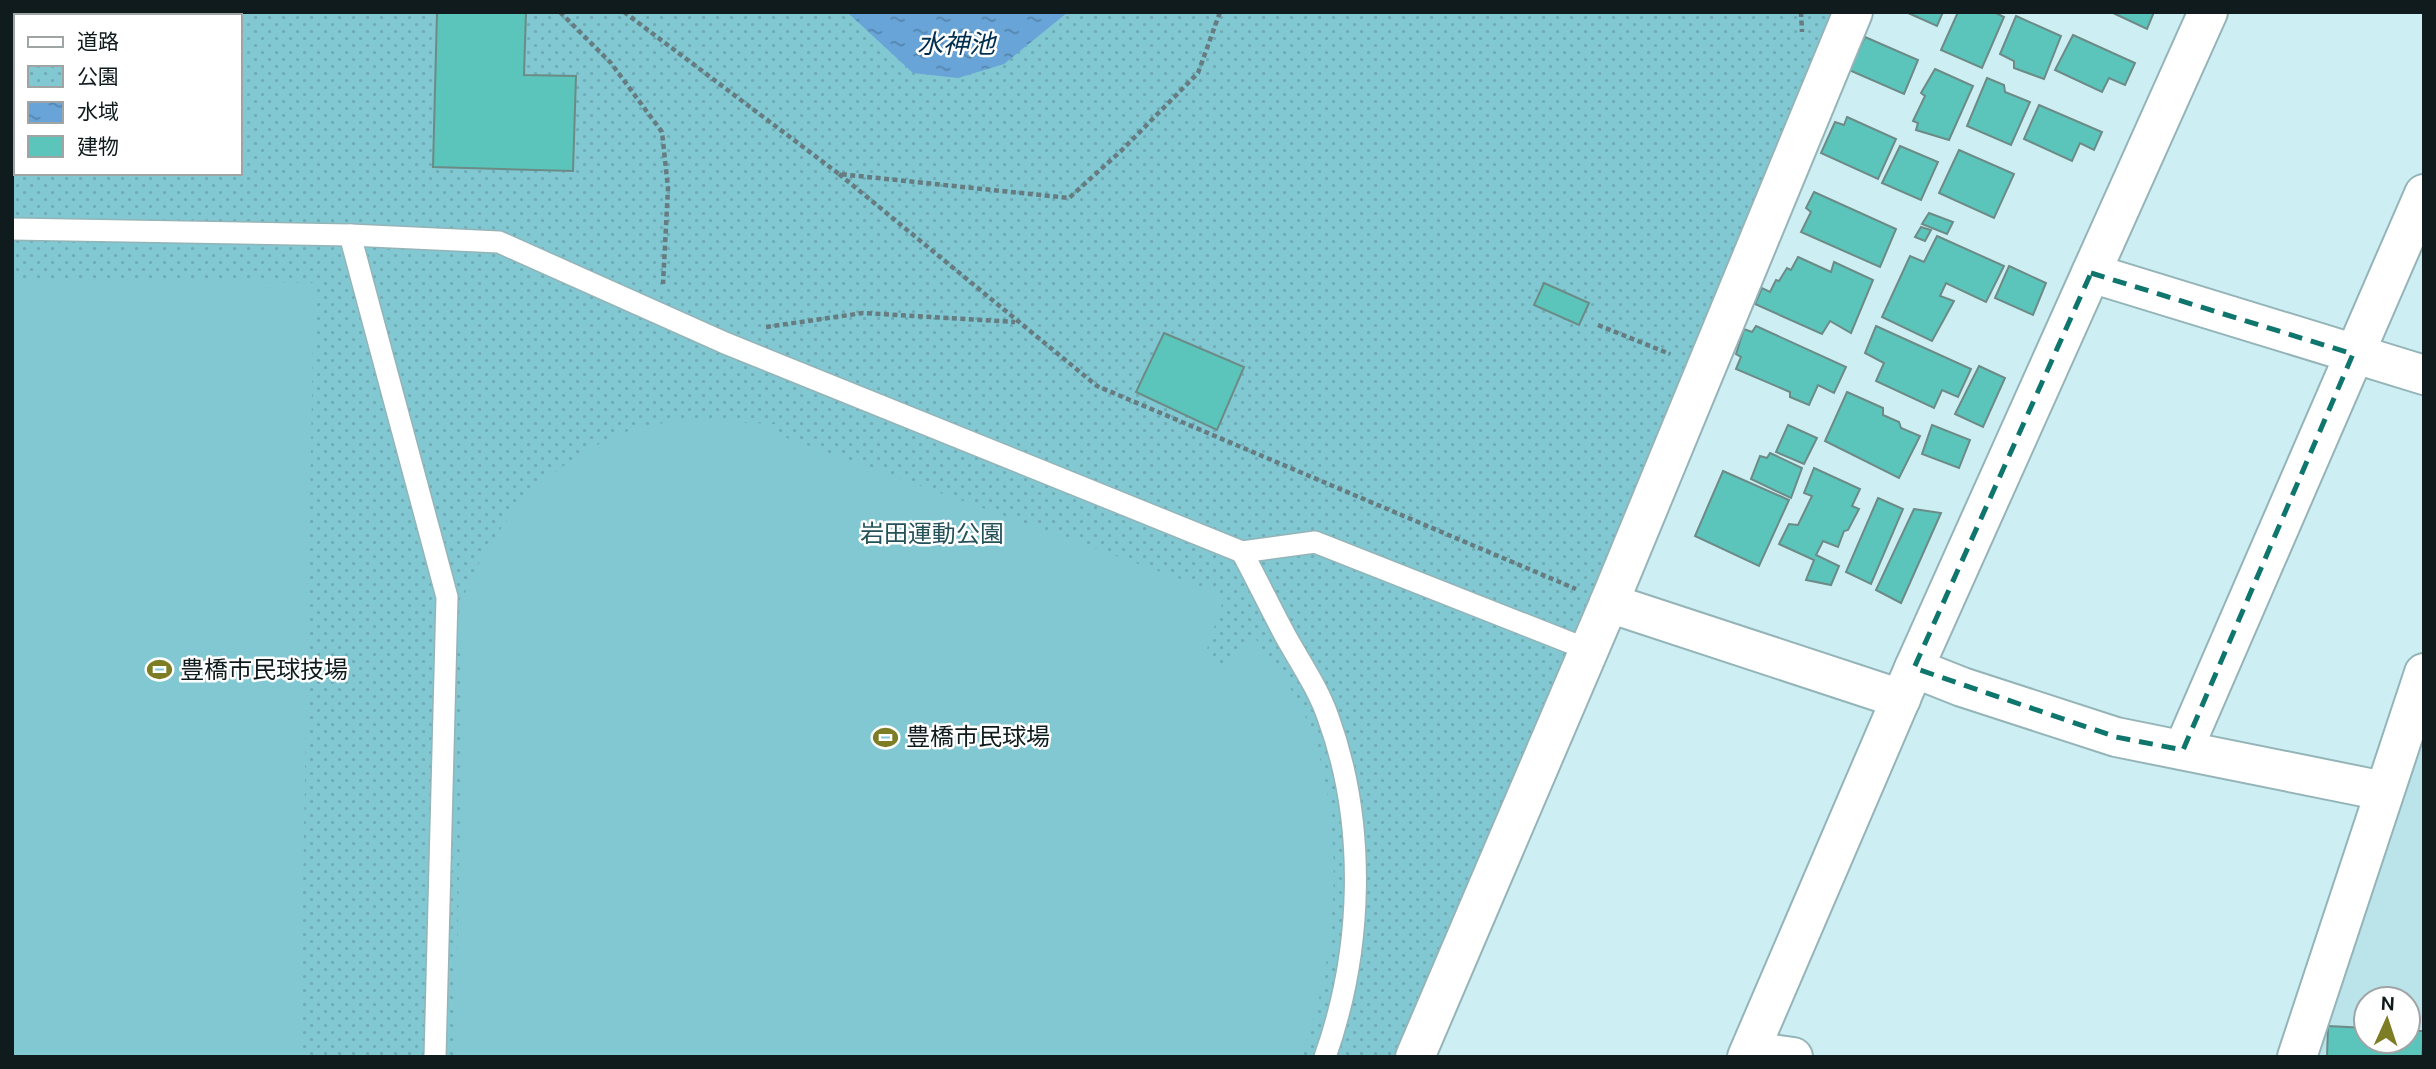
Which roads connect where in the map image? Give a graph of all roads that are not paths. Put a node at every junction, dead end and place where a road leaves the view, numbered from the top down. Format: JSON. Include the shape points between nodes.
{"nodes":[{"id":1,"x":1853,"y":12,"type":"edge"},
{"id":2,"x":2208,"y":12,"type":"edge"},
{"id":3,"x":2424,"y":194,"type":"edge"},
{"id":4,"x":12,"y":229,"type":"edge"},
{"id":5,"x":349,"y":235,"type":"junction"},
{"id":6,"x":2091,"y":273,"type":"junction"},
{"id":7,"x":2353,"y":354,"type":"junction"},
{"id":8,"x":2424,"y":374,"type":"edge"},
{"id":9,"x":1242,"y":552,"type":"junction"},
{"id":10,"x":1609,"y":603,"type":"junction"},
{"id":11,"x":1589,"y":650,"type":"junction"},
{"id":12,"x":2424,"y":673,"type":"edge"},
{"id":13,"x":1908,"y":683,"type":"junction"},
{"id":14,"x":2183,"y":750,"type":"junction"},
{"id":15,"x":2384,"y":791,"type":"junction"},
{"id":16,"x":1748,"y":1054,"type":"edge"},
{"id":17,"x":435,"y":1057,"type":"edge"},
{"id":18,"x":1325,"y":1057,"type":"edge"},
{"id":19,"x":1415,"y":1057,"type":"edge"},
{"id":20,"x":1793,"y":1057,"type":"edge"},
{"id":21,"x":2297,"y":1057,"type":"edge"}],
"edges":[{"from":1,"to":10,"type":"street"},
{"from":2,"to":6,"type":"street"},
{"from":3,"to":7,"type":"street"},
{"from":4,"to":5,"type":"lane"},
{"from":5,"to":9,"type":"lane","via":[[499,242],[725,343]]},
{"from":5,"to":17,"type":"lane","via":[[447,597]]},
{"from":6,"to":7,"type":"street"},
{"from":6,"to":13,"type":"street"},
{"from":7,"to":8,"type":"street"},
{"from":7,"to":14,"type":"street"},
{"from":9,"to":11,"type":"lane","via":[[1315,542]]},
{"from":9,"to":18,"type":"lane","via":[[1312,680],[1346,781],[1355,901],[1341,1007]]},
{"from":10,"to":11,"type":"street"},
{"from":10,"to":13,"type":"street"},
{"from":11,"to":19,"type":"street"},
{"from":12,"to":15,"type":"street"},
{"from":13,"to":14,"type":"street","via":[[1962,687],[2116,737]]},
{"from":13,"to":16,"type":"street"},
{"from":14,"to":15,"type":"street"},
{"from":15,"to":21,"type":"street"},
{"from":16,"to":20,"type":"street"}]}
